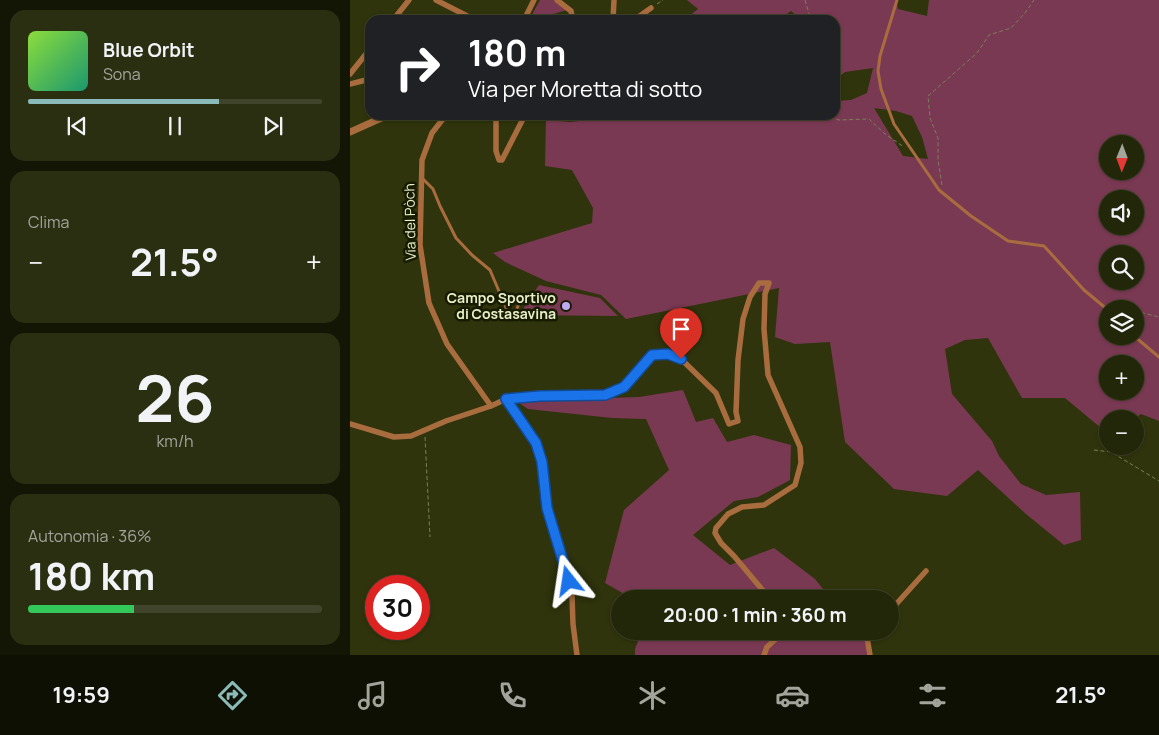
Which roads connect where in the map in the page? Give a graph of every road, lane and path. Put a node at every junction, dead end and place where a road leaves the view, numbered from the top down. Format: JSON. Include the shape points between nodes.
{"nodes":[{"id":1,"x":409,"y":0,"type":"edge"},
{"id":2,"x":436,"y":0,"type":"edge"},
{"id":3,"x":534,"y":0,"type":"edge"},
{"id":4,"x":557,"y":0,"type":"edge"},
{"id":5,"x":614,"y":0,"type":"edge"},
{"id":6,"x":663,"y":0,"type":"edge"},
{"id":7,"x":805,"y":0,"type":"edge"},
{"id":8,"x":897,"y":0,"type":"edge"},
{"id":9,"x":1034,"y":0,"type":"edge"},
{"id":10,"x":651,"y":8,"type":"joint"},
{"id":11,"x":397,"y":15,"type":"edge"},
{"id":12,"x":465,"y":15,"type":"edge"},
{"id":13,"x":528,"y":15,"type":"edge"},
{"id":14,"x":572,"y":15,"type":"edge"},
{"id":15,"x":613,"y":15,"type":"edge"},
{"id":16,"x":641,"y":15,"type":"edge"},
{"id":17,"x":810,"y":15,"type":"edge"},
{"id":18,"x":365,"y":55,"type":"edge"},
{"id":19,"x":350,"y":74,"type":"edge"},
{"id":20,"x":365,"y":80,"type":"edge"},
{"id":21,"x":350,"y":84,"type":"edge"},
{"id":22,"x":377,"y":120,"type":"edge"},
{"id":23,"x":442,"y":120,"type":"edge"},
{"id":24,"x":496,"y":120,"type":"edge"},
{"id":25,"x":522,"y":120,"type":"edge"},
{"id":26,"x":840,"y":120,"type":"edge"},
{"id":27,"x":350,"y":132,"type":"edge"},
{"id":28,"x":914,"y":152,"type":"junction"},
{"id":29,"x":421,"y":177,"type":"junction"},
{"id":30,"x":944,"y":193,"type":"junction"},
{"id":31,"x":1099,"y":301,"type":"edge"},
{"id":32,"x":520,"y":302,"type":"dead end"},
{"id":33,"x":1144,"y":313,"type":"edge"},
{"id":34,"x":1159,"y":317,"type":"edge"},
{"id":35,"x":1144,"y":344,"type":"edge"},
{"id":36,"x":1159,"y":357,"type":"edge"},
{"id":37,"x":506,"y":399,"type":"junction"},
{"id":38,"x":491,"y":406,"type":"junction"},
{"id":39,"x":350,"y":424,"type":"edge"},
{"id":40,"x":425,"y":431,"type":"junction"},
{"id":41,"x":1094,"y":450,"type":"dead end"},
{"id":42,"x":1159,"y":481,"type":"edge"},
{"id":43,"x":430,"y":538,"type":"dead end"},
{"id":44,"x":926,"y":572,"type":"dead end"},
{"id":45,"x":762,"y":590,"type":"edge"},
{"id":46,"x":899,"y":601,"type":"edge"},
{"id":47,"x":774,"y":640,"type":"edge"},
{"id":48,"x":868,"y":640,"type":"edge"},
{"id":49,"x":577,"y":655,"type":"edge"},
{"id":50,"x":764,"y":655,"type":"edge"},
{"id":51,"x":870,"y":655,"type":"edge"}],
"edges":[{"from":1,"to":11,"type":"street"},
{"from":2,"to":12,"type":"street"},
{"from":3,"to":13,"type":"street"},
{"from":4,"to":14,"type":"street"},
{"from":5,"to":15,"type":"street"},
{"from":6,"to":10,"type":"path"},
{"from":7,"to":17,"type":"path"},
{"from":8,"to":28,"type":"lane","via":[[878,71],[894,124]]},
{"from":9,"to":30,"type":"path","via":[[1011,28],[989,35],[977,52],[928,96],[930,118],[938,138]]},
{"from":10,"to":16,"type":"street"},
{"from":18,"to":19,"type":"street"},
{"from":20,"to":21,"type":"street"},
{"from":22,"to":27,"type":"street"},
{"from":23,"to":29,"type":"street","name":"Via del Pòch","via":[[432,133],[425,151]]},
{"from":24,"to":25,"type":"street","via":[[496,151],[502,160]]},
{"from":26,"to":28,"type":"path","via":[[869,119],[885,134]]},
{"from":28,"to":30,"type":"lane"},
{"from":29,"to":32,"type":"lane","via":[[433,189],[456,238],[490,270],[510,314],[516,311]]},
{"from":29,"to":38,"type":"street","name":"Via del Pòch","via":[[420,245],[429,303],[447,344]]},
{"from":30,"to":31,"type":"lane","via":[[971,216],[1008,240],[1044,246],[1084,290]]},
{"from":33,"to":34,"type":"path"},
{"from":35,"to":36,"type":"lane"},
{"from":37,"to":38,"type":"street"},
{"from":37,"to":45,"type":"street","via":[[605,395],[624,387],[652,355],[668,354],[681,359],[716,393],[728,424],[738,422],[738,360],[743,319],[750,297],[759,284],[769,283],[765,294],[764,329],[768,375],[800,447],[801,464],[795,485],[764,505],[742,507],[728,514],[715,533]]},
{"from":37,"to":49,"type":"street","via":[[536,443],[542,462],[547,508],[572,596]]},
{"from":38,"to":40,"type":"street"},
{"from":39,"to":40,"type":"street","via":[[394,437]]},
{"from":40,"to":43,"type":"path"},
{"from":41,"to":42,"type":"path","via":[[1111,452]]},
{"from":44,"to":46,"type":"street"},
{"from":47,"to":50,"type":"street","via":[[767,646]]},
{"from":48,"to":51,"type":"street"}]}
